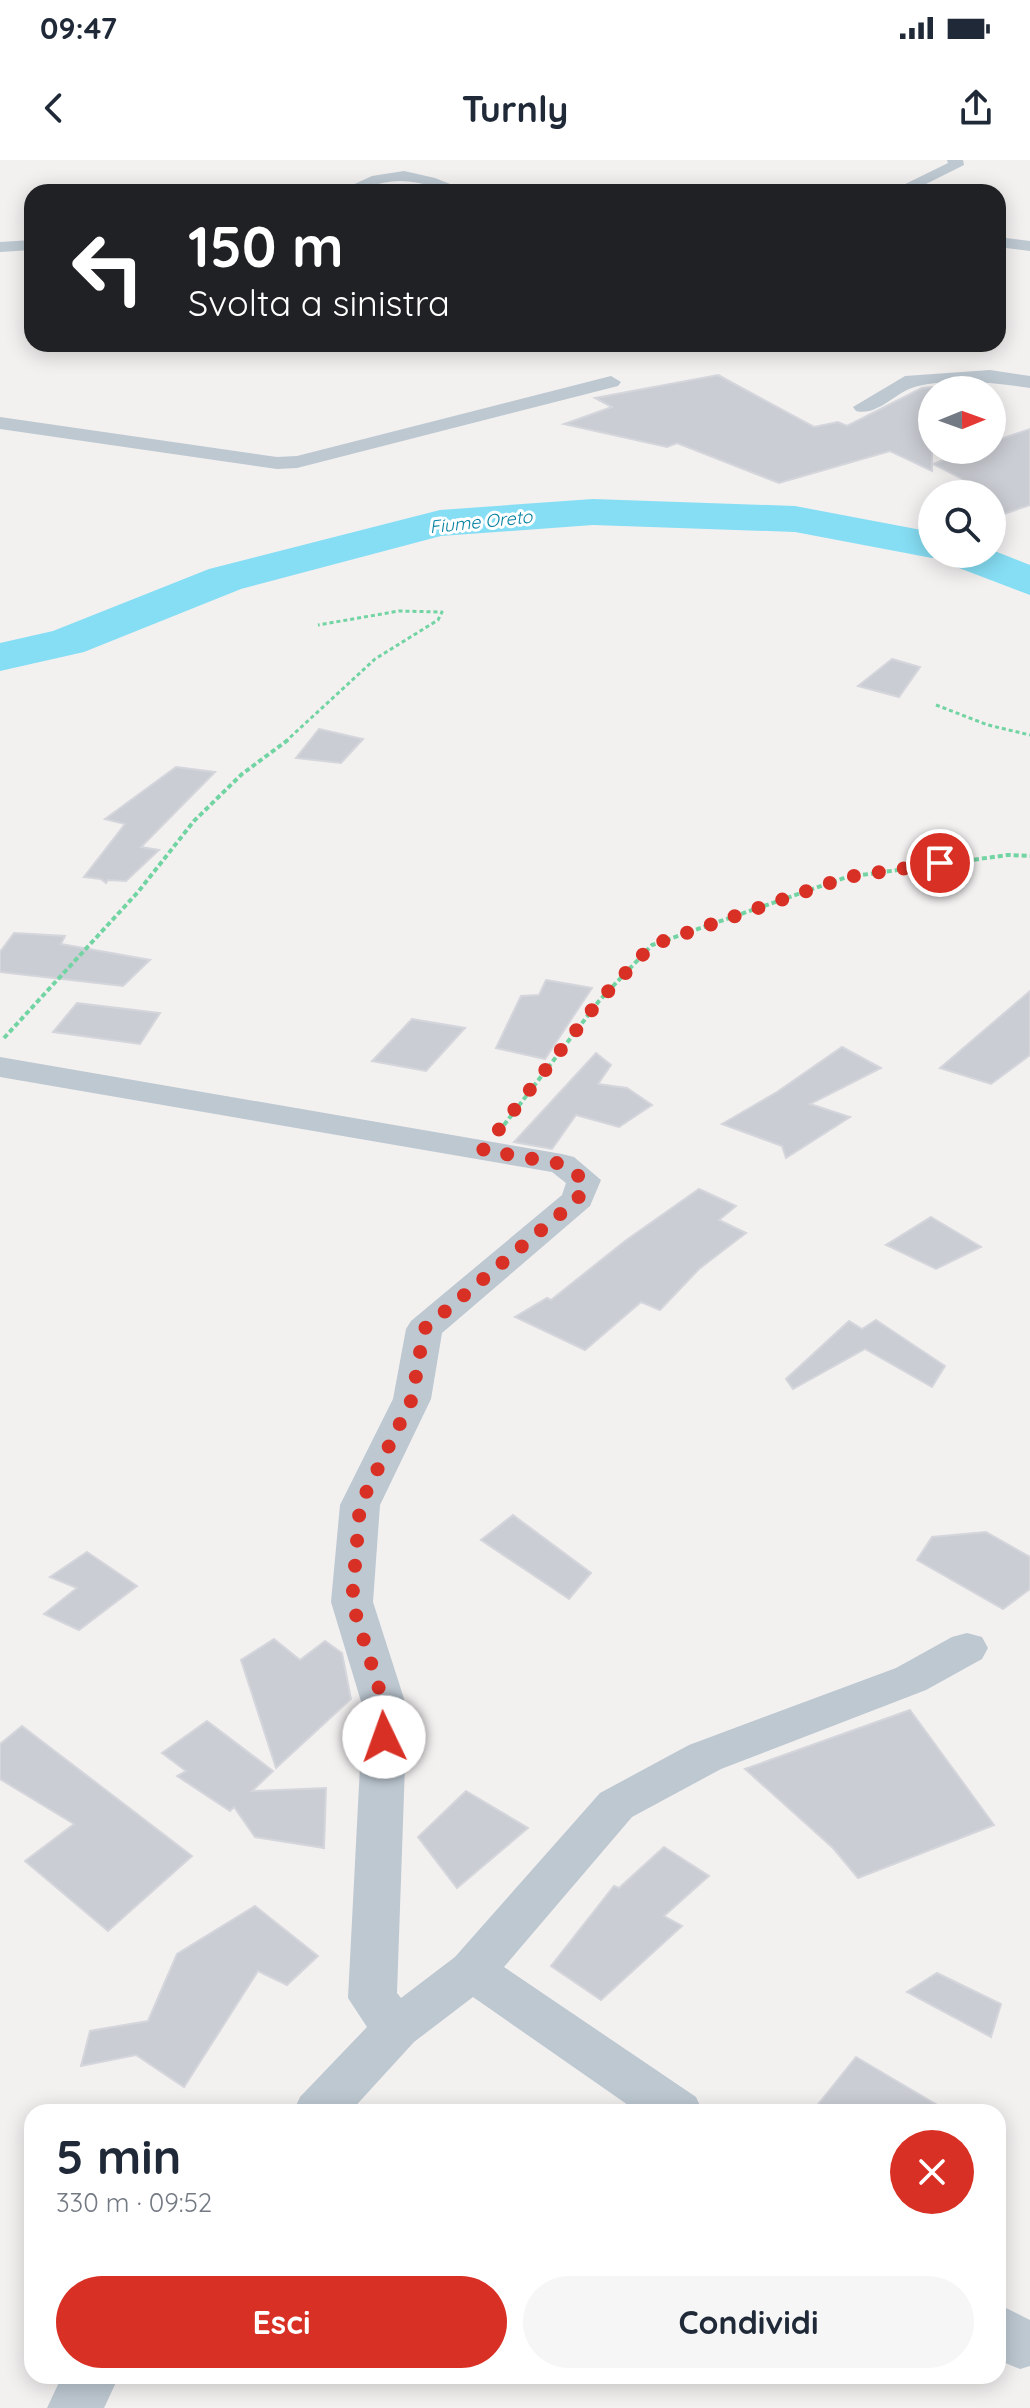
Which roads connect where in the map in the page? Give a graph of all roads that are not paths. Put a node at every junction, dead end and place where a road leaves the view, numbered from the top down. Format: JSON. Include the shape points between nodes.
{"nodes":[{"id":1,"x":955,"y":160,"type":"edge"},
{"id":2,"x":363,"y":184,"type":"edge"},
{"id":3,"x":439,"y":184,"type":"edge"},
{"id":4,"x":914,"y":184,"type":"edge"},
{"id":5,"x":1006,"y":243,"type":"edge"},
{"id":6,"x":24,"y":246,"type":"edge"},
{"id":7,"x":1030,"y":246,"type":"edge"},
{"id":8,"x":0,"y":247,"type":"edge"},
{"id":9,"x":611,"y":382,"type":"dead end"},
{"id":10,"x":1030,"y":382,"type":"edge"},
{"id":11,"x":863,"y":407,"type":"dead end"},
{"id":12,"x":0,"y":423,"type":"edge"},
{"id":13,"x":0,"y":1067,"type":"edge"},
{"id":14,"x":967,"y":1648,"type":"dead end"},
{"id":15,"x":472,"y":1971,"type":"junction"},
{"id":16,"x":397,"y":2028,"type":"junction"},
{"id":17,"x":326,"y":2104,"type":"edge"},
{"id":18,"x":666,"y":2104,"type":"edge"},
{"id":19,"x":87,"y":2384,"type":"edge"},
{"id":20,"x":75,"y":2408,"type":"edge"}],
"edges":[{"from":1,"to":4,"type":"street","via":[[956,165]]},
{"from":2,"to":3,"type":"street","via":[[402,175]]},
{"from":5,"to":7,"type":"street"},
{"from":6,"to":8,"type":"street"},
{"from":9,"to":12,"type":"street","via":[[297,462]]},
{"from":10,"to":11,"type":"street","via":[[990,376],[912,380]]},
{"from":13,"to":16,"type":"street","via":[[562,1164],[584,1180],[578,1199],[424,1329],[412,1399],[360,1505],[352,1602],[385,1708],[372,1998]]},
{"from":14,"to":15,"type":"street","via":[[911,1679],[705,1757],[616,1805]]},
{"from":15,"to":16,"type":"street"},
{"from":15,"to":18,"type":"street"},
{"from":16,"to":17,"type":"street"},
{"from":19,"to":20,"type":"street"}]}
